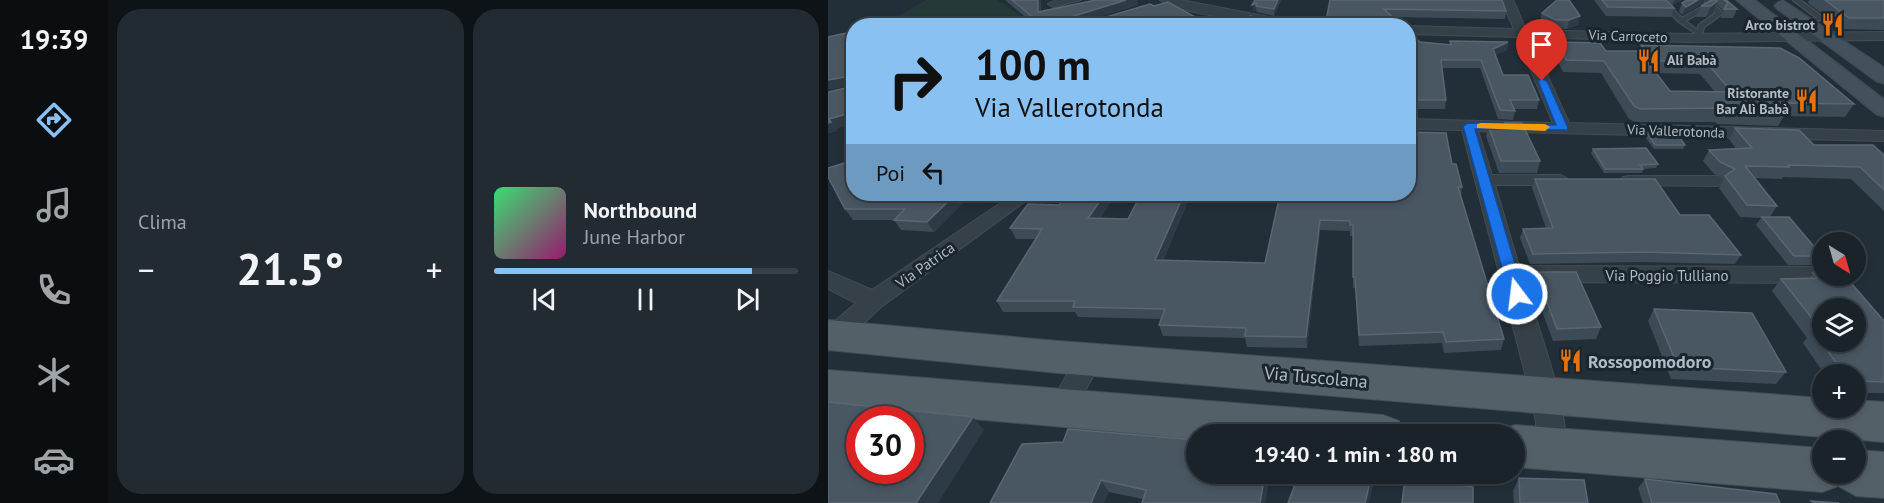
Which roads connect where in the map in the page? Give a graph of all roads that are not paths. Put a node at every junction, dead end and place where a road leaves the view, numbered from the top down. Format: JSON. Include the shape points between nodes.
{"nodes":[{"id":1,"x":1075,"y":0,"type":"edge"},
{"id":2,"x":1196,"y":0,"type":"edge"},
{"id":3,"x":1507,"y":0,"type":"edge"},
{"id":4,"x":1745,"y":0,"type":"edge"},
{"id":5,"x":1774,"y":0,"type":"edge"},
{"id":6,"x":1796,"y":0,"type":"edge"},
{"id":7,"x":1167,"y":1,"type":"edge"},
{"id":8,"x":1709,"y":3,"type":"edge"},
{"id":9,"x":1054,"y":4,"type":"dead end"},
{"id":10,"x":1668,"y":5,"type":"edge"},
{"id":11,"x":1237,"y":15,"type":"junction"},
{"id":12,"x":1231,"y":18,"type":"edge"},
{"id":13,"x":1257,"y":18,"type":"edge"},
{"id":14,"x":1684,"y":23,"type":"junction"},
{"id":15,"x":1807,"y":23,"type":"junction"},
{"id":16,"x":1416,"y":30,"type":"edge"},
{"id":17,"x":1523,"y":33,"type":"junction"},
{"id":18,"x":1703,"y":35,"type":"junction"},
{"id":19,"x":1823,"y":35,"type":"junction"},
{"id":20,"x":1792,"y":36,"type":"junction"},
{"id":21,"x":1884,"y":36,"type":"edge"},
{"id":22,"x":1740,"y":37,"type":"junction"},
{"id":23,"x":1821,"y":61,"type":"junction"},
{"id":24,"x":1884,"y":76,"type":"edge"},
{"id":25,"x":1864,"y":94,"type":"junction"},
{"id":26,"x":1884,"y":101,"type":"edge"},
{"id":27,"x":1884,"y":110,"type":"edge"},
{"id":28,"x":1416,"y":124,"type":"edge"},
{"id":29,"x":1468,"y":126,"type":"junction"},
{"id":30,"x":1563,"y":128,"type":"junction"},
{"id":31,"x":1884,"y":136,"type":"edge"},
{"id":32,"x":1484,"y":180,"type":"junction"},
{"id":33,"x":1577,"y":180,"type":"edge"},
{"id":34,"x":1612,"y":180,"type":"edge"},
{"id":35,"x":1718,"y":181,"type":"dead end"},
{"id":36,"x":1016,"y":201,"type":"edge"},
{"id":37,"x":1511,"y":274,"type":"junction"},
{"id":38,"x":1812,"y":275,"type":"edge"},
{"id":39,"x":828,"y":279,"type":"edge"},
{"id":40,"x":873,"y":301,"type":"junction"},
{"id":41,"x":830,"y":337,"type":"edge"},
{"id":42,"x":1089,"y":359,"type":"junction"},
{"id":43,"x":828,"y":388,"type":"edge"},
{"id":44,"x":1544,"y":395,"type":"junction"},
{"id":45,"x":1063,"y":406,"type":"junction"},
{"id":46,"x":1884,"y":422,"type":"edge"},
{"id":47,"x":1262,"y":424,"type":"edge"},
{"id":48,"x":1534,"y":448,"type":"edge"},
{"id":49,"x":1812,"y":469,"type":"edge"},
{"id":50,"x":1866,"y":474,"type":"edge"},
{"id":51,"x":1884,"y":475,"type":"edge"}],
"edges":[{"from":1,"to":9,"type":"street"},
{"from":2,"to":11,"type":"street"},
{"from":3,"to":17,"type":"street"},
{"from":4,"to":20,"type":"main road"},
{"from":5,"to":15,"type":"main road"},
{"from":6,"to":15,"type":"lane","via":[[1821,18]]},
{"from":7,"to":11,"type":"street"},
{"from":8,"to":10,"type":"lane"},
{"from":8,"to":14,"type":"lane"},
{"from":8,"to":18,"type":"lane","via":[[1720,13],[1701,26]]},
{"from":10,"to":14,"type":"lane"},
{"from":11,"to":12,"type":"street"},
{"from":11,"to":13,"type":"street"},
{"from":14,"to":18,"type":"lane"},
{"from":15,"to":19,"type":"main road"},
{"from":16,"to":17,"type":"street","name":"Via Carroceto"},
{"from":17,"to":18,"type":"street","name":"Via Carroceto"},
{"from":17,"to":30,"type":"street"},
{"from":18,"to":22,"type":"street","name":"Via Carroceto"},
{"from":19,"to":20,"type":"street","name":"Via Carroceto"},
{"from":19,"to":21,"type":"street","name":"Via Carroceto"},
{"from":19,"to":24,"type":"main road"},
{"from":20,"to":22,"type":"street","name":"Via Carroceto"},
{"from":20,"to":23,"type":"main road"},
{"from":22,"to":23,"type":"street","name":"Via Carroceto","via":[[1783,46]]},
{"from":23,"to":25,"type":"main road"},
{"from":25,"to":26,"type":"street"},
{"from":25,"to":27,"type":"main road"},
{"from":28,"to":29,"type":"street","name":"Via Vallerotonda"},
{"from":29,"to":30,"type":"street","name":"Via Vallerotonda"},
{"from":29,"to":32,"type":"street"},
{"from":30,"to":31,"type":"street","name":"Via Vallerotonda"},
{"from":32,"to":33,"type":"street"},
{"from":32,"to":37,"type":"street"},
{"from":34,"to":35,"type":"street"},
{"from":36,"to":40,"type":"street","name":"Via Patrica"},
{"from":37,"to":38,"type":"street","name":"Via Poggio Tulliano"},
{"from":37,"to":44,"type":"street"},
{"from":39,"to":40,"type":"street"},
{"from":40,"to":41,"type":"street","name":"Via Patrica"},
{"from":41,"to":42,"type":"main road","name":"Via Tuscolana"},
{"from":42,"to":44,"type":"main road","name":"Via Tuscolana"},
{"from":42,"to":45,"type":"street"},
{"from":43,"to":45,"type":"main road"},
{"from":44,"to":46,"type":"main road","name":"Via Tuscolana"},
{"from":44,"to":48,"type":"street","via":[[1552,428]]},
{"from":45,"to":47,"type":"main road"},
{"from":48,"to":49,"type":"main road"},
{"from":50,"to":51,"type":"main road"}]}
